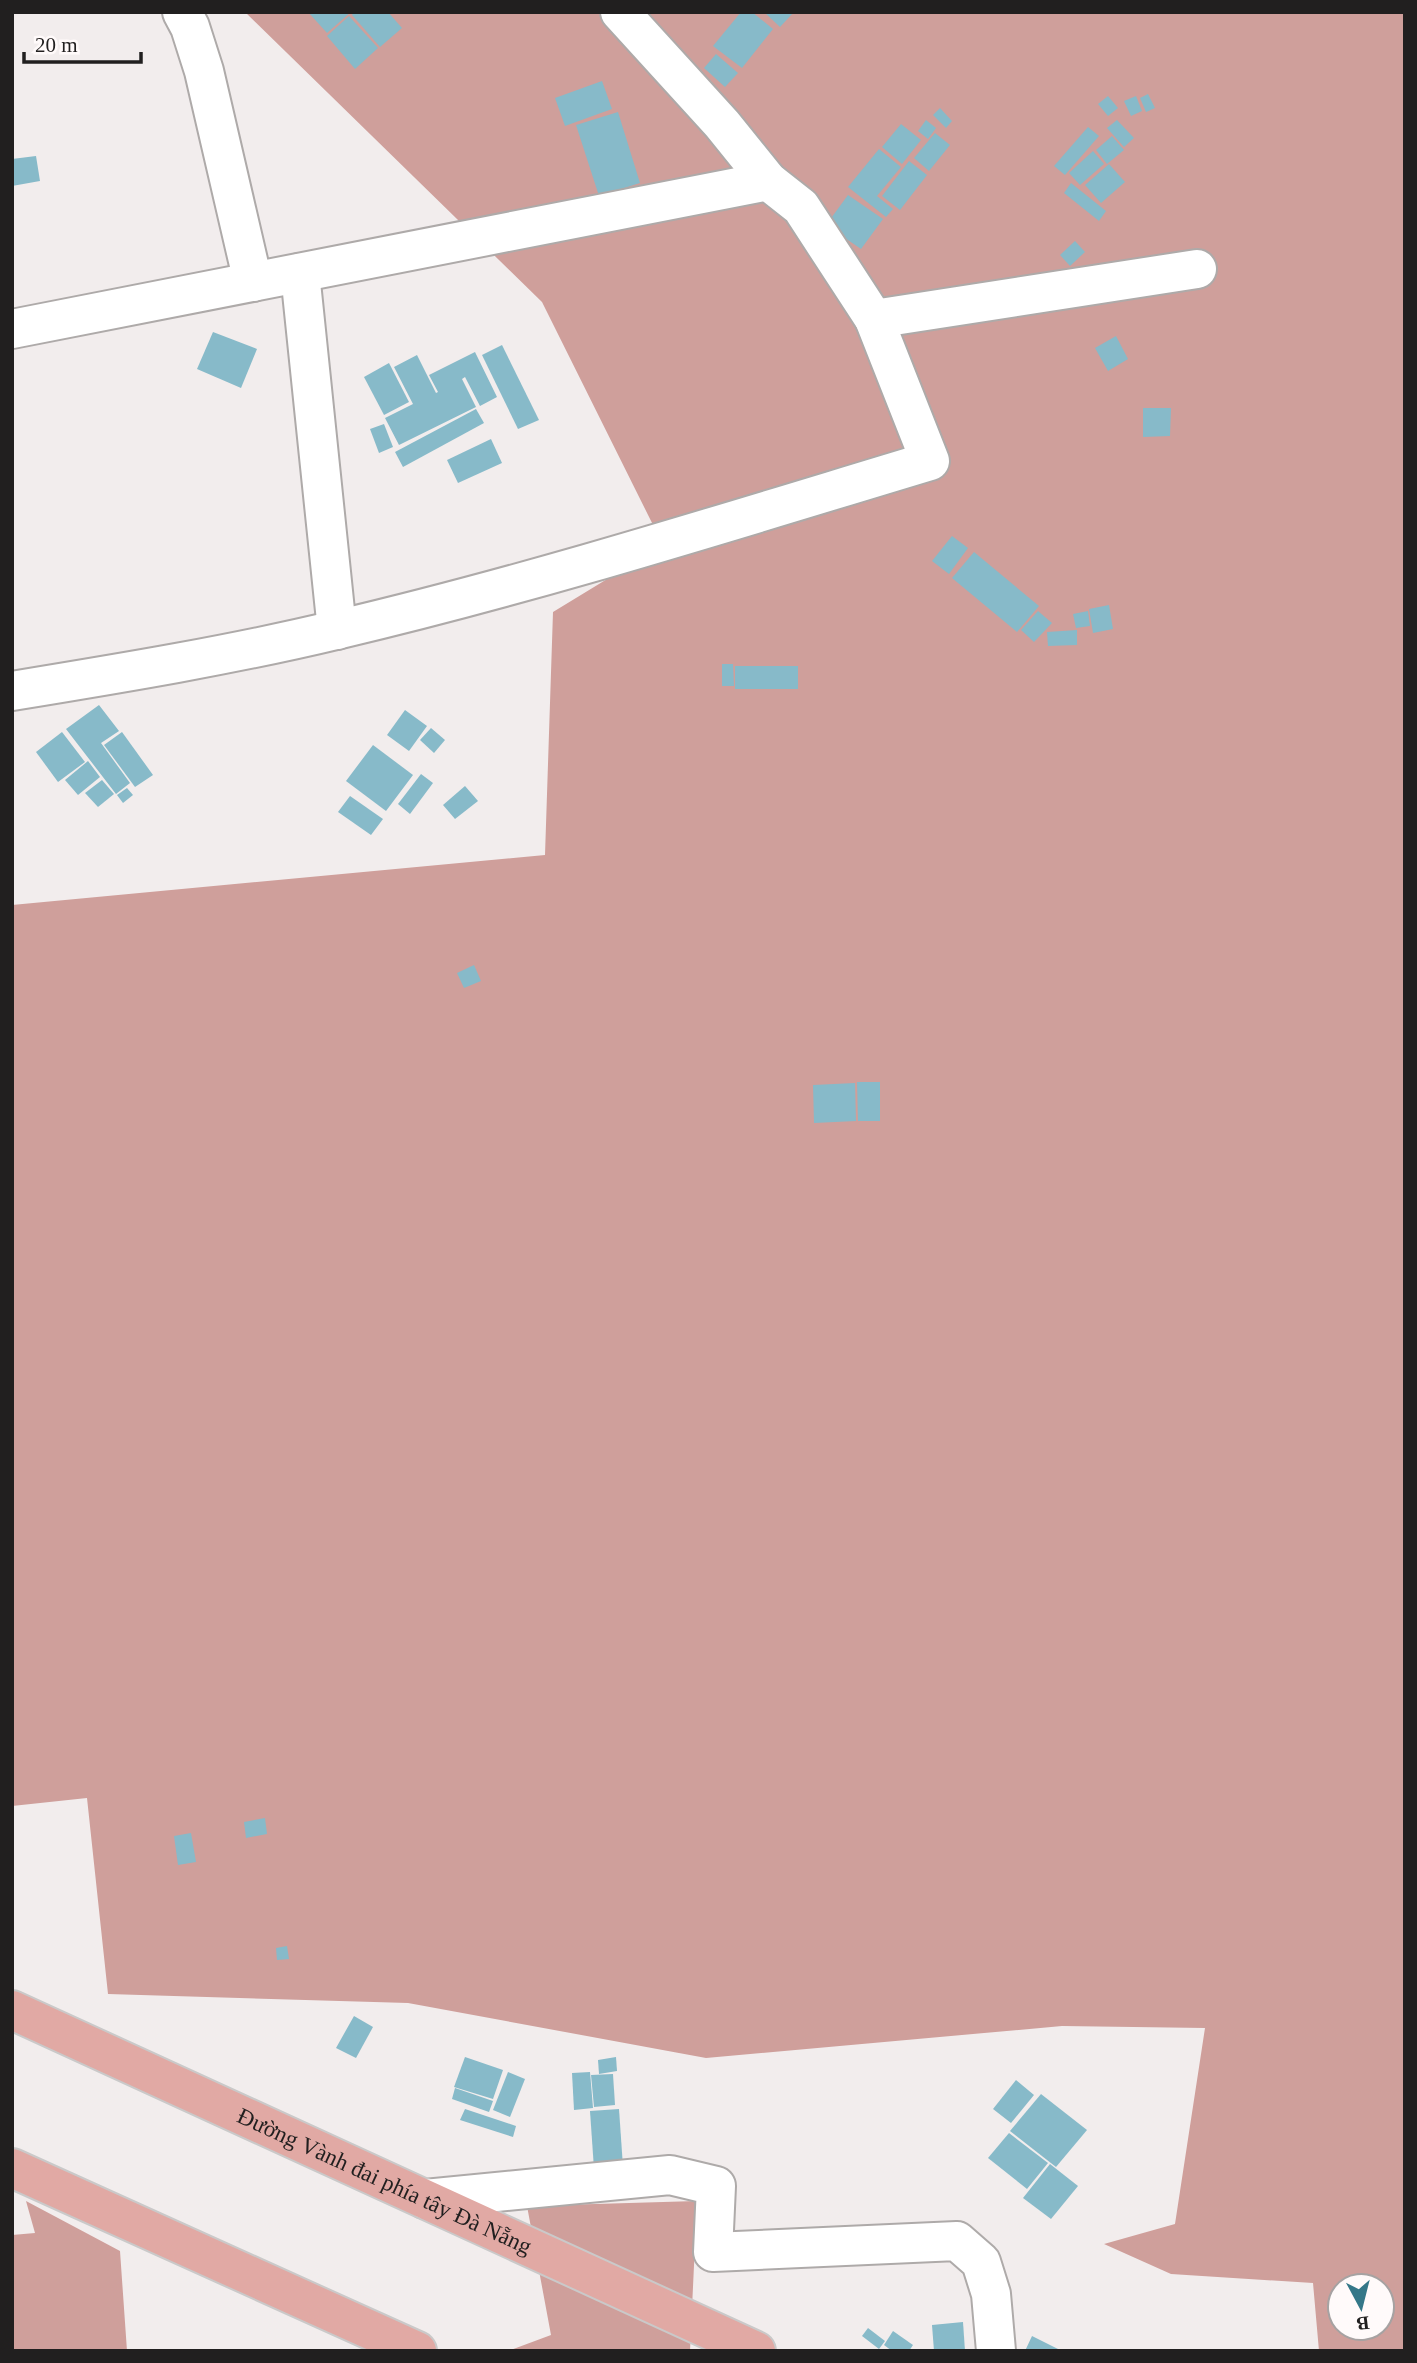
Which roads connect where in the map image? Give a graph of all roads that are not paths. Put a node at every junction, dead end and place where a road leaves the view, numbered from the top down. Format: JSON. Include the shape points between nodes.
{"nodes":[{"id":1,"x":182,"y":12,"type":"edge"},
{"id":2,"x":620,"y":12,"type":"edge"},
{"id":3,"x":768,"y":181,"type":"junction"},
{"id":4,"x":1197,"y":269,"type":"dead end"},
{"id":5,"x":300,"y":273,"type":"junction"},
{"id":6,"x":253,"y":282,"type":"junction"},
{"id":7,"x":874,"y":319,"type":"junction"},
{"id":8,"x":12,"y":329,"type":"edge"},
{"id":9,"x":337,"y":630,"type":"junction"},
{"id":10,"x":12,"y":691,"type":"edge"},
{"id":11,"x":12,"y":2010,"type":"edge"},
{"id":12,"x":12,"y":2168,"type":"edge"},
{"id":13,"x":425,"y":2199,"type":"junction"},
{"id":14,"x":417,"y":2351,"type":"edge"},
{"id":15,"x":756,"y":2351,"type":"edge"},
{"id":16,"x":996,"y":2351,"type":"edge"}],
"edges":[{"from":1,"to":6,"type":"street","via":[[204,71]]},
{"from":2,"to":3,"type":"street"},
{"from":3,"to":5,"type":"street"},
{"from":3,"to":7,"type":"street","via":[[801,207]]},
{"from":4,"to":7,"type":"street"},
{"from":5,"to":6,"type":"street"},
{"from":5,"to":9,"type":"street"},
{"from":6,"to":8,"type":"street"},
{"from":7,"to":9,"type":"street","via":[[930,461],[639,548]]},
{"from":9,"to":10,"type":"street"},
{"from":11,"to":13,"type":"main road","name":"Đường Vành đai phía tây Đà Nẵng"},
{"from":12,"to":14,"type":"main road"},
{"from":13,"to":15,"type":"main road","name":"Đường Vành đai phía tây Đà Nẵng"},
{"from":13,"to":16,"type":"street","via":[[670,2175],[716,2186],[713,2252],[957,2241],[981,2262],[991,2294]]}]}
